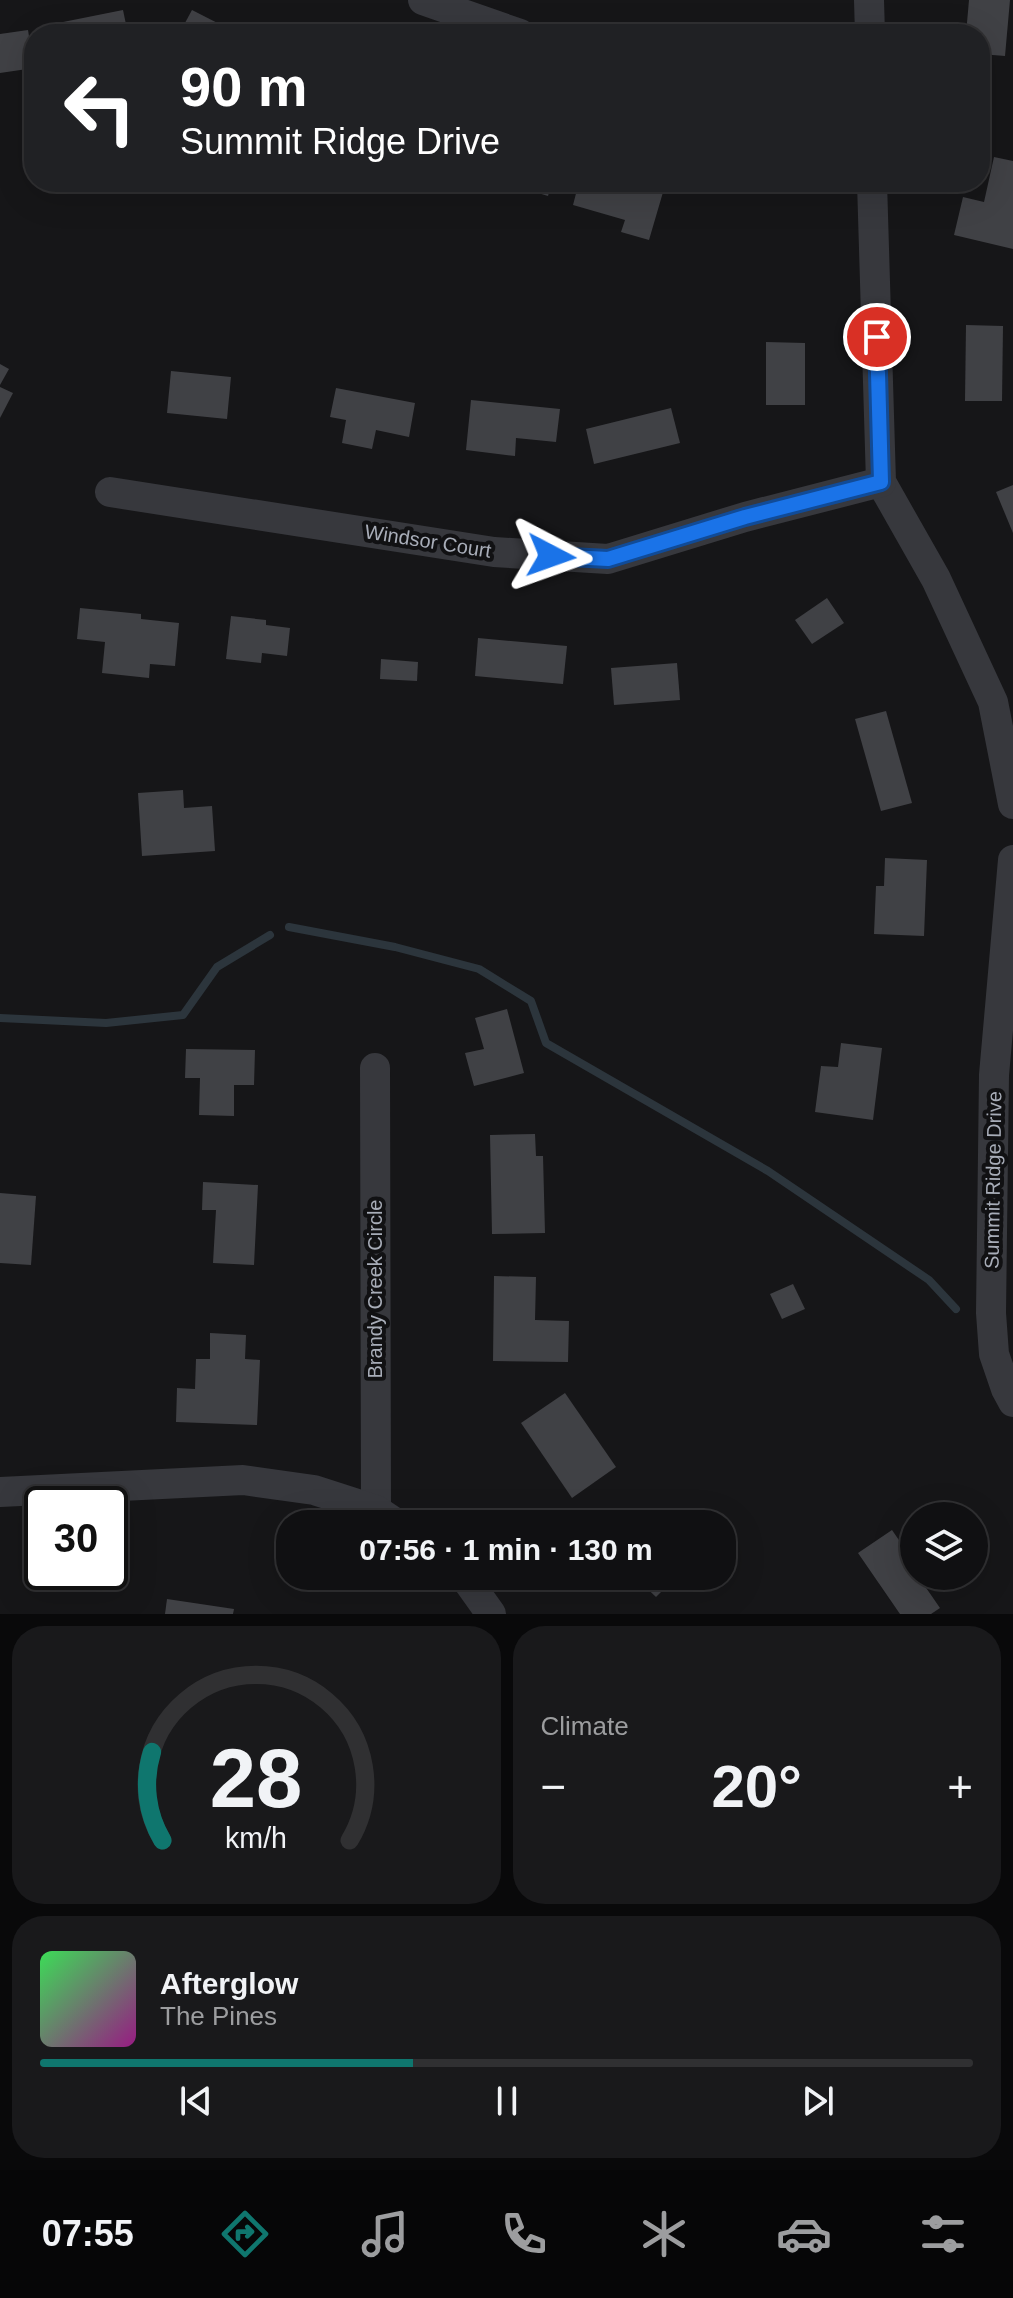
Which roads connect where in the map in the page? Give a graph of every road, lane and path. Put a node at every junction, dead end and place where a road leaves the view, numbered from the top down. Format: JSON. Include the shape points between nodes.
{"nodes":[{"id":1,"x":423,"y":0,"type":"edge"},
{"id":2,"x":869,"y":0,"type":"edge"},
{"id":3,"x":491,"y":24,"type":"edge"},
{"id":4,"x":870,"y":24,"type":"edge"},
{"id":5,"x":872,"y":192,"type":"edge"},
{"id":6,"x":881,"y":482,"type":"junction"},
{"id":7,"x":110,"y":492,"type":"dead end"},
{"id":8,"x":1013,"y":804,"type":"edge"},
{"id":9,"x":1013,"y":860,"type":"edge"},
{"id":10,"x":375,"y":1068,"type":"dead end"},
{"id":11,"x":1013,"y":1402,"type":"edge"},
{"id":12,"x":0,"y":1492,"type":"edge"},
{"id":13,"x":368,"y":1510,"type":"edge"},
{"id":14,"x":387,"y":1510,"type":"edge"},
{"id":15,"x":474,"y":1590,"type":"edge"},
{"id":16,"x":491,"y":1614,"type":"edge"}],
"edges":[{"from":1,"to":3,"type":"street"},
{"from":2,"to":4,"type":"street"},
{"from":5,"to":6,"type":"street"},
{"from":6,"to":7,"type":"street","name":"Windsor Court","via":[[608,559],[494,552]]},
{"from":6,"to":8,"type":"street","via":[[936,579],[993,702]]},
{"from":9,"to":11,"type":"street","name":"Summit Ridge Drive","via":[[994,1075],[991,1298],[994,1354]]},
{"from":10,"to":14,"type":"street","name":"Brandy Creek Circle"},
{"from":12,"to":13,"type":"street","via":[[243,1480],[314,1490]]},
{"from":15,"to":16,"type":"street"}]}
